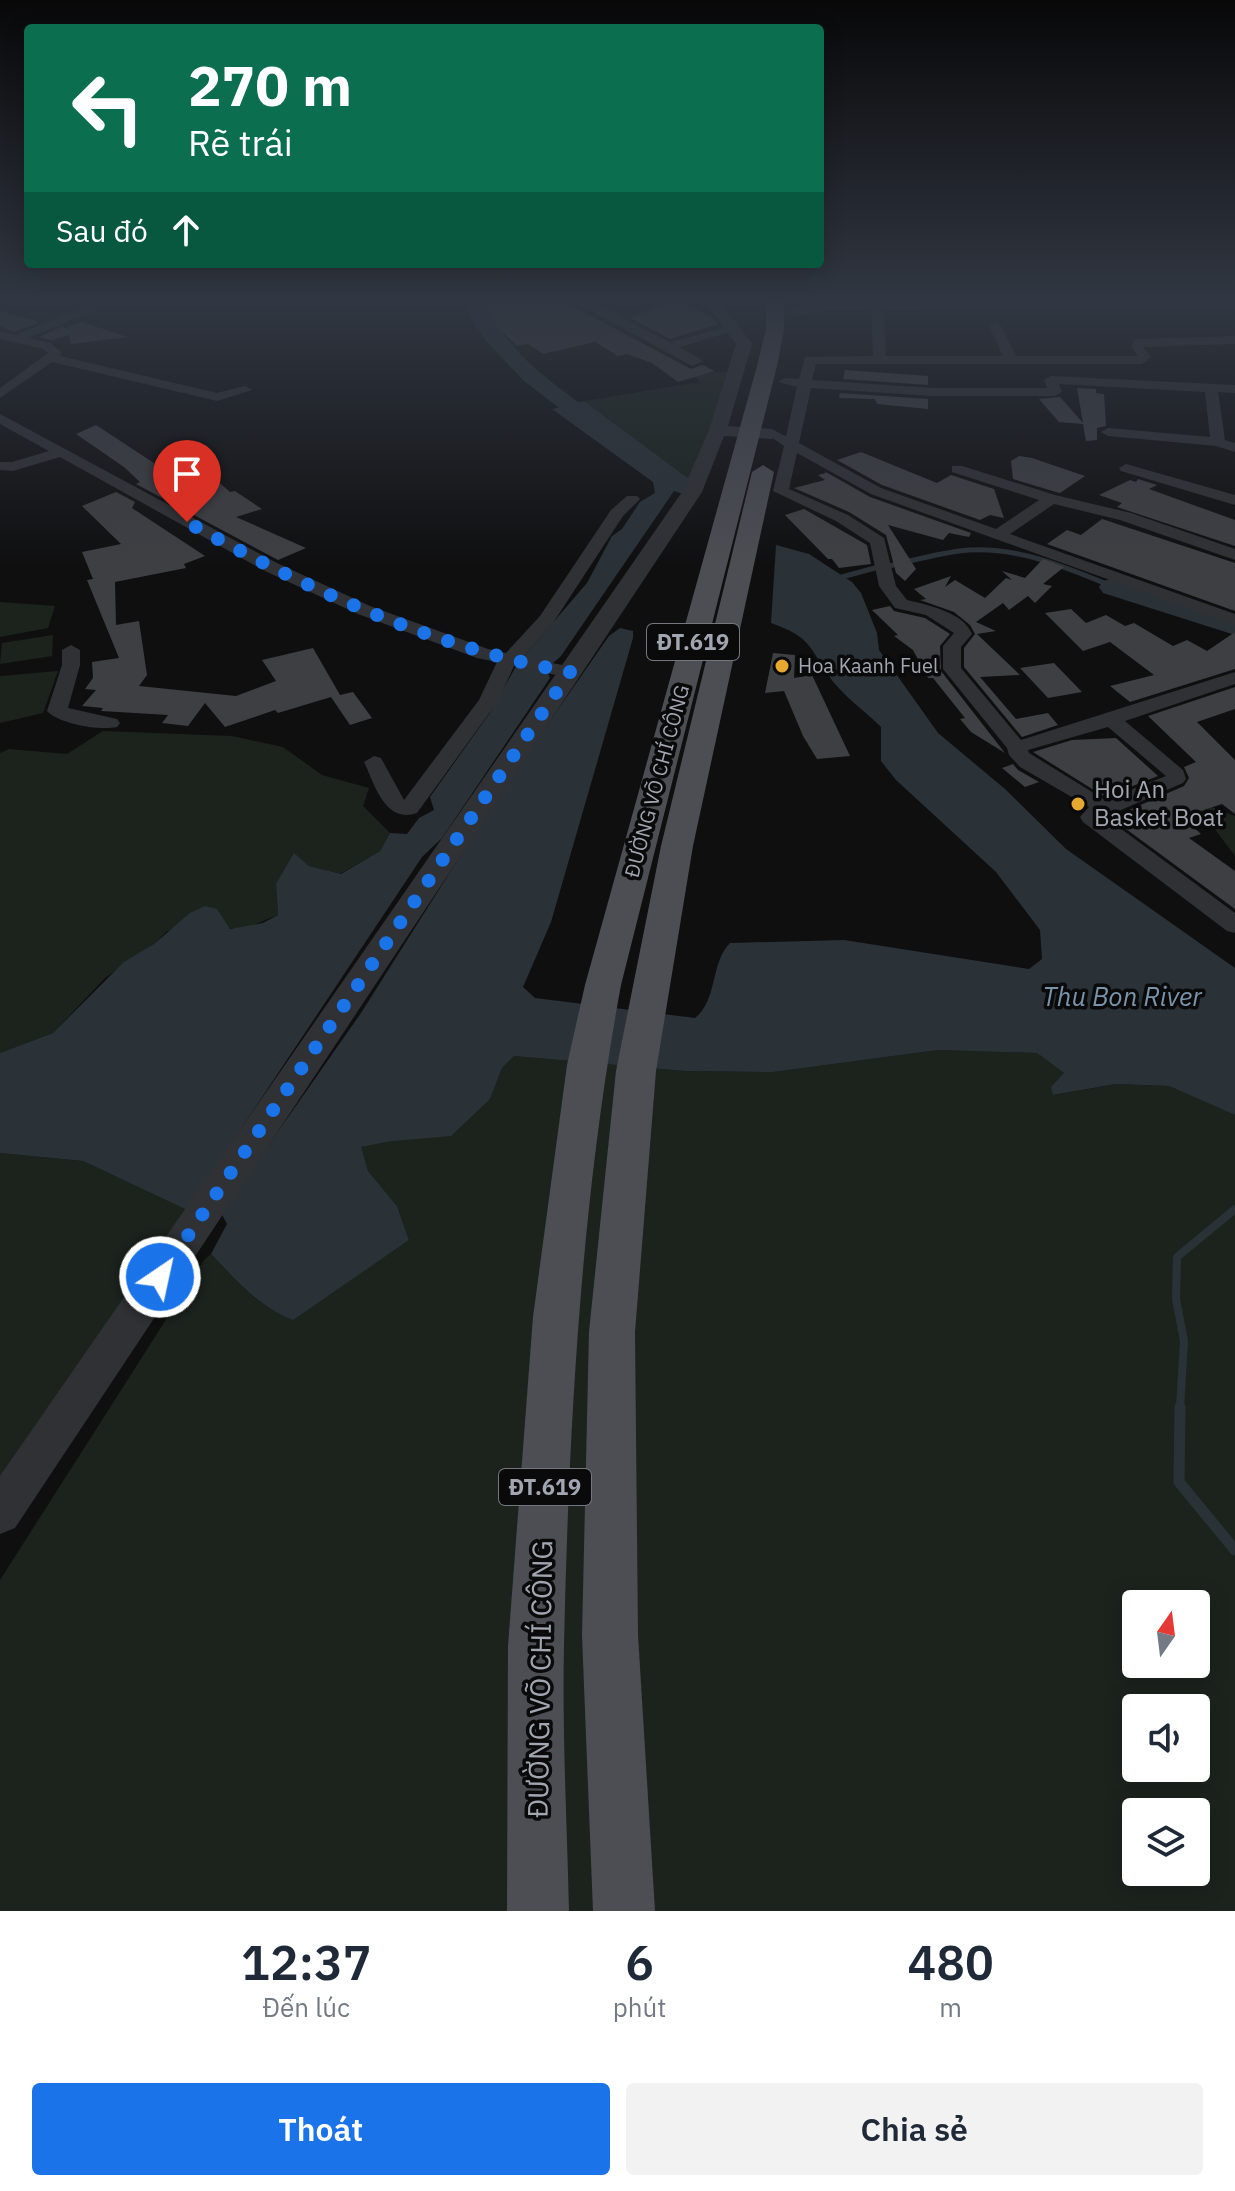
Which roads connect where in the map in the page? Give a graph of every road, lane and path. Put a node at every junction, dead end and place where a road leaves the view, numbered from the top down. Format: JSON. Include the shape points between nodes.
{"nodes":[{"id":1,"x":175,"y":387,"type":"edge"},
{"id":2,"x":731,"y":387,"type":"edge"},
{"id":3,"x":773,"y":387,"type":"edge"},
{"id":4,"x":792,"y":387,"type":"edge"},
{"id":5,"x":858,"y":387,"type":"edge"},
{"id":6,"x":1054,"y":387,"type":"edge"},
{"id":7,"x":1179,"y":387,"type":"edge"},
{"id":8,"x":1211,"y":389,"type":"junction"},
{"id":9,"x":1235,"y":389,"type":"edge"},
{"id":10,"x":245,"y":390,"type":"dead end"},
{"id":11,"x":0,"y":418,"type":"edge"},
{"id":12,"x":718,"y":430,"type":"junction"},
{"id":13,"x":1108,"y":432,"type":"dead end"},
{"id":14,"x":771,"y":437,"type":"junction"},
{"id":15,"x":1218,"y":442,"type":"junction"},
{"id":16,"x":1235,"y":448,"type":"edge"},
{"id":17,"x":61,"y":452,"type":"junction"},
{"id":18,"x":0,"y":466,"type":"edge"},
{"id":19,"x":1126,"y":468,"type":"dead end"},
{"id":20,"x":957,"y":469,"type":"dead end"},
{"id":21,"x":632,"y":499,"type":"dead end"},
{"id":22,"x":1051,"y":499,"type":"junction"},
{"id":23,"x":1235,"y":500,"type":"edge"},
{"id":24,"x":997,"y":535,"type":"junction"},
{"id":25,"x":1235,"y":555,"type":"edge"},
{"id":26,"x":1235,"y":620,"type":"edge"},
{"id":27,"x":71,"y":650,"type":"dead end"},
{"id":28,"x":512,"y":660,"type":"junction"},
{"id":29,"x":565,"y":671,"type":"junction"},
{"id":30,"x":1235,"y":678,"type":"edge"},
{"id":31,"x":1112,"y":720,"type":"junction"},
{"id":32,"x":110,"y":723,"type":"dead end"},
{"id":33,"x":1017,"y":747,"type":"junction"},
{"id":34,"x":374,"y":762,"type":"dead end"},
{"id":35,"x":1101,"y":809,"type":"junction"},
{"id":36,"x":1235,"y":925,"type":"edge"},
{"id":37,"x":0,"y":1513,"type":"edge"},
{"id":38,"x":538,"y":1911,"type":"edge"},
{"id":39,"x":624,"y":1911,"type":"edge"}],
"edges":[{"from":1,"to":10,"type":"street","via":[[217,397]]},
{"from":2,"to":12,"type":"street"},
{"from":3,"to":14,"type":"main road","name":"ĐƯỜNG VÕ CHÍ CÔNG","number":"ĐT.619"},
{"from":4,"to":14,"type":"main road","name":"ĐƯỜNG VÕ CHÍ CÔNG","number":"ĐT.619"},
{"from":5,"to":6,"type":"street","via":[[1048,393]]},
{"from":7,"to":8,"type":"street"},
{"from":8,"to":9,"type":"street"},
{"from":8,"to":15,"type":"street"},
{"from":11,"to":17,"type":"street"},
{"from":12,"to":14,"type":"street"},
{"from":12,"to":29,"type":"street","via":[[692,492]]},
{"from":13,"to":15,"type":"street"},
{"from":14,"to":24,"type":"street","via":[[876,491]]},
{"from":14,"to":33,"type":"street","via":[[781,491],[878,541],[888,586],[901,604],[932,611],[961,627],[963,634],[952,646],[952,669]]},
{"from":14,"to":38,"type":"main road","name":"ĐƯỜNG VÕ CHÍ CÔNG","number":"ĐT.619","via":[[603,985],[587,1065],[556,1317],[536,1630]]},
{"from":14,"to":39,"type":"main road","name":"ĐƯỜNG VÕ CHÍ CÔNG","number":"ĐT.619","via":[[677,846],[636,1071],[612,1332],[610,1635]]},
{"from":15,"to":16,"type":"street"},
{"from":17,"to":18,"type":"street"},
{"from":17,"to":28,"type":"street","via":[[284,573],[364,610]]},
{"from":19,"to":23,"type":"street"},
{"from":20,"to":22,"type":"street"},
{"from":21,"to":28,"type":"street"},
{"from":22,"to":24,"type":"street"},
{"from":22,"to":25,"type":"street","via":[[1125,516]]},
{"from":24,"to":26,"type":"street"},
{"from":27,"to":32,"type":"street","via":[[57,711]]},
{"from":28,"to":29,"type":"street"},
{"from":28,"to":34,"type":"street","via":[[409,808],[397,806]]},
{"from":29,"to":37,"type":"street"},
{"from":30,"to":31,"type":"street"},
{"from":31,"to":33,"type":"street"},
{"from":31,"to":35,"type":"street","via":[[1176,779]]},
{"from":33,"to":35,"type":"street","via":[[1027,763]]},
{"from":35,"to":36,"type":"street","via":[[1092,819]]}]}
